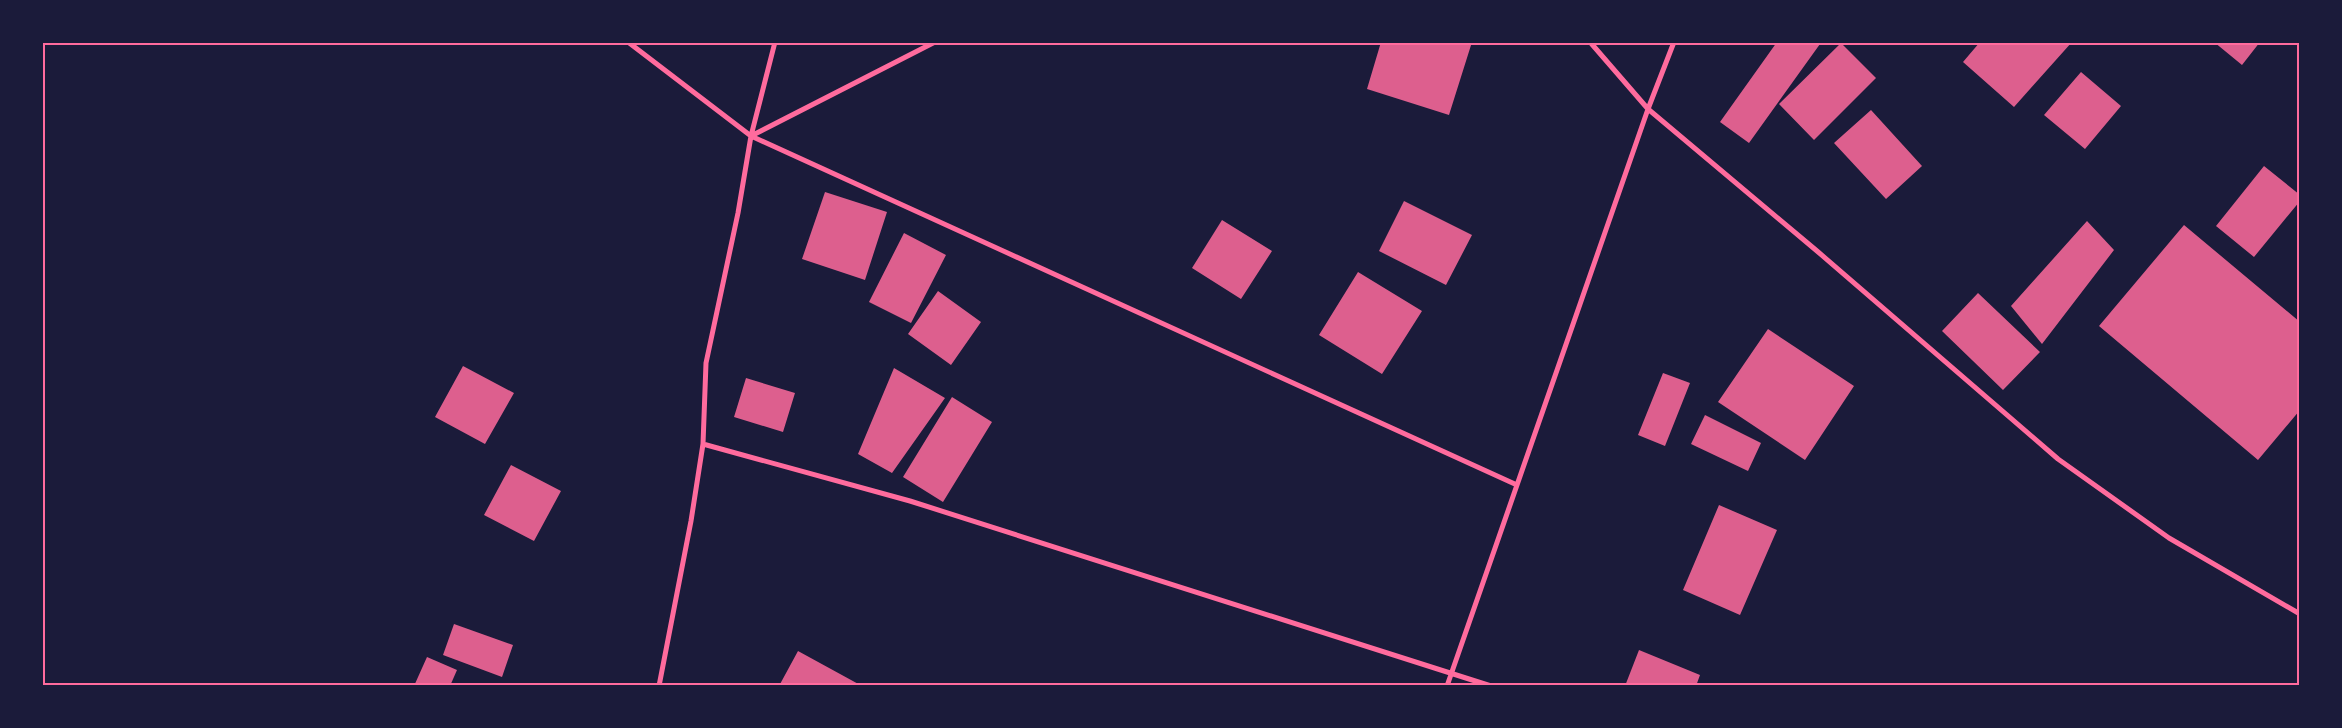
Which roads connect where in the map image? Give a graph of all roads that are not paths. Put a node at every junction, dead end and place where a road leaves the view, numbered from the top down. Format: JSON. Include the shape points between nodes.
{"nodes":[{"id":1,"x":628,"y":42,"type":"edge"},
{"id":2,"x":775,"y":42,"type":"edge"},
{"id":3,"x":934,"y":42,"type":"edge"},
{"id":4,"x":1590,"y":42,"type":"edge"},
{"id":5,"x":1674,"y":42,"type":"edge"},
{"id":6,"x":1648,"y":109,"type":"junction"},
{"id":7,"x":751,"y":136,"type":"junction"},
{"id":8,"x":703,"y":444,"type":"junction"},
{"id":9,"x":1517,"y":485,"type":"junction"},
{"id":10,"x":2300,"y":614,"type":"edge"},
{"id":11,"x":1451,"y":671,"type":"junction"},
{"id":12,"x":659,"y":686,"type":"edge"},
{"id":13,"x":1447,"y":686,"type":"edge"},
{"id":14,"x":1492,"y":686,"type":"edge"}],
"edges":[{"from":1,"to":7,"type":"street"},
{"from":2,"to":7,"type":"street"},
{"from":3,"to":7,"type":"street"},
{"from":4,"to":6,"type":"street"},
{"from":5,"to":6,"type":"street"},
{"from":6,"to":9,"type":"street"},
{"from":6,"to":10,"type":"street","via":[[2058,459],[2169,538]]},
{"from":7,"to":8,"type":"street","via":[[706,363]]},
{"from":7,"to":9,"type":"street"},
{"from":8,"to":11,"type":"street","via":[[910,501]]},
{"from":8,"to":12,"type":"street"},
{"from":9,"to":11,"type":"street"},
{"from":11,"to":13,"type":"street"},
{"from":11,"to":14,"type":"street"}]}
